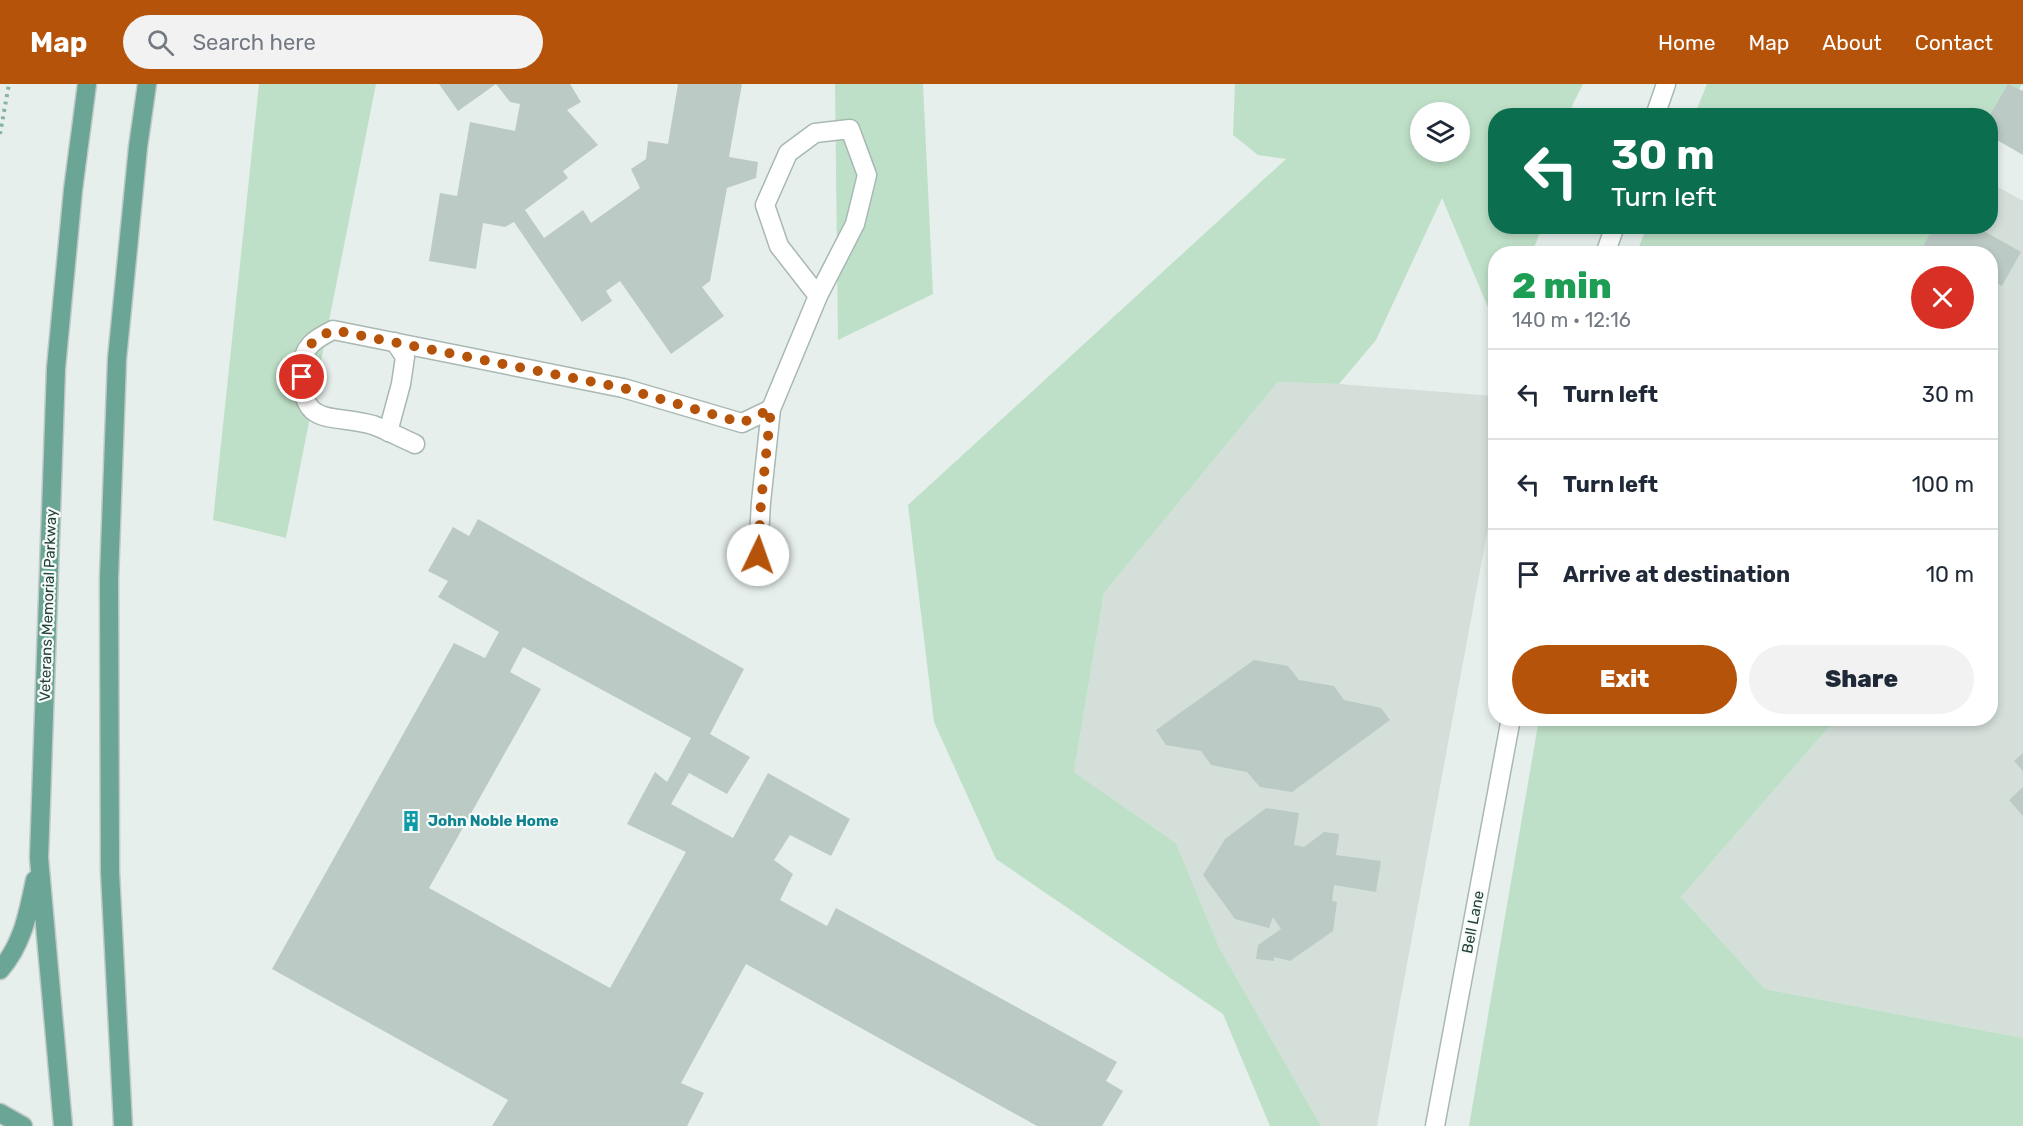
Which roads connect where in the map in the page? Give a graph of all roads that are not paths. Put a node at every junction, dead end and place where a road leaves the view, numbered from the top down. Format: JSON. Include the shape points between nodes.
{"nodes":[{"id":1,"x":87,"y":84,"type":"edge"},
{"id":2,"x":147,"y":84,"type":"edge"},
{"id":3,"x":1666,"y":84,"type":"edge"},
{"id":4,"x":1658,"y":108,"type":"edge"},
{"id":5,"x":818,"y":296,"type":"junction"},
{"id":6,"x":396,"y":342,"type":"junction"},
{"id":7,"x":771,"y":409,"type":"junction"},
{"id":8,"x":388,"y":432,"type":"junction"},
{"id":9,"x":415,"y":444,"type":"dead end"},
{"id":10,"x":758,"y":555,"type":"dead end"},
{"id":11,"x":1509,"y":726,"type":"edge"},
{"id":12,"x":39,"y":858,"type":"junction"},
{"id":13,"x":0,"y":970,"type":"edge"},
{"id":14,"x":0,"y":1113,"type":"edge"},
{"id":15,"x":23,"y":1126,"type":"edge"},
{"id":16,"x":63,"y":1126,"type":"edge"},
{"id":17,"x":123,"y":1126,"type":"edge"},
{"id":18,"x":1435,"y":1126,"type":"edge"}],
"edges":[{"from":1,"to":12,"type":"main road","name":"Veterans Memorial Parkway","via":[[56,368]]},
{"from":2,"to":17,"type":"main road","via":[[117,359],[109,579],[110,872]]},
{"from":3,"to":4,"type":"street"},
{"from":5,"to":5,"type":"street","via":[[855,224],[867,175],[850,129],[815,133],[788,153],[765,204],[779,246]]},
{"from":5,"to":7,"type":"street"},
{"from":6,"to":7,"type":"street","via":[[623,388],[742,423]]},
{"from":6,"to":8,"type":"street","via":[[405,357]]},
{"from":6,"to":8,"type":"street","via":[[333,330],[311,341],[302,363],[301,392],[311,410]]},
{"from":7,"to":10,"type":"street"},
{"from":8,"to":9,"type":"street"},
{"from":11,"to":18,"type":"street","name":"Bell Lane"},
{"from":12,"to":13,"type":"main road","via":[[26,926],[12,957]]},
{"from":12,"to":16,"type":"main road","name":"Veterans Memorial Parkway"},
{"from":14,"to":15,"type":"main road"}]}
